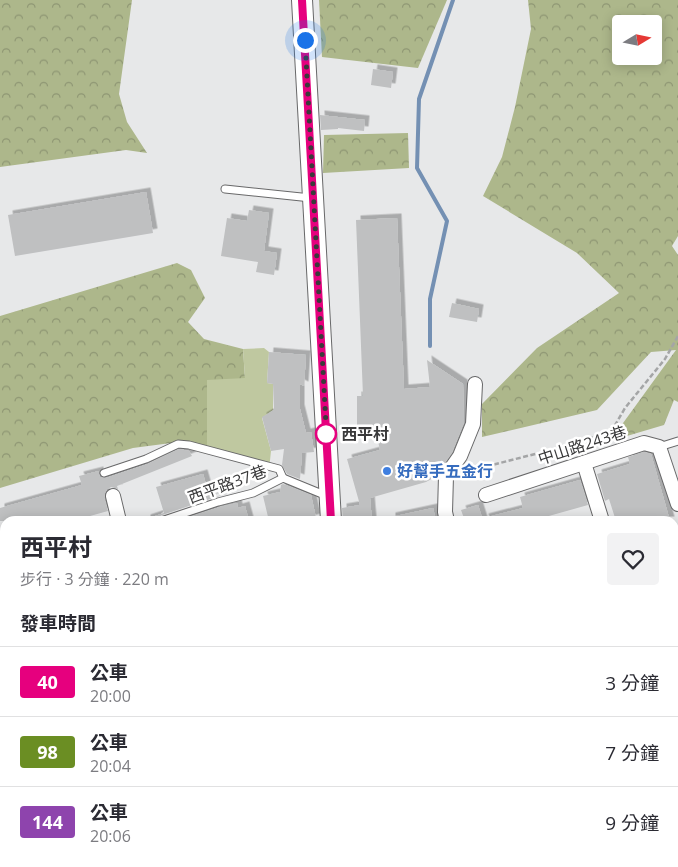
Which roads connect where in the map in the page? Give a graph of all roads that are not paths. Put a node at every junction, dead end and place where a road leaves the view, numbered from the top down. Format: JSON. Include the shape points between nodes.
{"nodes":[{"id":1,"x":302,"y":0,"type":"edge"},
{"id":2,"x":225,"y":189,"type":"dead end"},
{"id":3,"x":314,"y":199,"type":"junction"},
{"id":4,"x":475,"y":384,"type":"dead end"},
{"id":5,"x":678,"y":441,"type":"edge"},
{"id":6,"x":659,"y":447,"type":"junction"},
{"id":7,"x":584,"y":463,"type":"junction"},
{"id":8,"x":104,"y":473,"type":"dead end"},
{"id":9,"x":283,"y":478,"type":"junction"},
{"id":10,"x":486,"y":494,"type":"dead end"},
{"id":11,"x":113,"y":496,"type":"dead end"},
{"id":12,"x":330,"y":497,"type":"junction"},
{"id":13,"x":678,"y":504,"type":"edge"},
{"id":14,"x":116,"y":516,"type":"edge"},
{"id":15,"x":176,"y":516,"type":"edge"},
{"id":16,"x":331,"y":516,"type":"edge"},
{"id":17,"x":446,"y":516,"type":"edge"},
{"id":18,"x":600,"y":516,"type":"edge"}],
"edges":[{"from":1,"to":3,"type":"main road"},
{"from":2,"to":3,"type":"lane"},
{"from":3,"to":12,"type":"main road"},
{"from":4,"to":17,"type":"street","via":[[473,424],[460,456],[446,476]]},
{"from":5,"to":6,"type":"lane"},
{"from":6,"to":7,"type":"street","name":"中山路243巷","via":[[644,443]]},
{"from":6,"to":13,"type":"street"},
{"from":7,"to":10,"type":"street","name":"中山路243巷"},
{"from":7,"to":18,"type":"street"},
{"from":8,"to":9,"type":"lane","via":[[178,444],[279,469]]},
{"from":9,"to":12,"type":"lane","name":"西平路37巷"},
{"from":9,"to":15,"type":"lane","name":"西平路37巷","via":[[253,493]]},
{"from":11,"to":14,"type":"street"},
{"from":12,"to":16,"type":"main road"}]}
